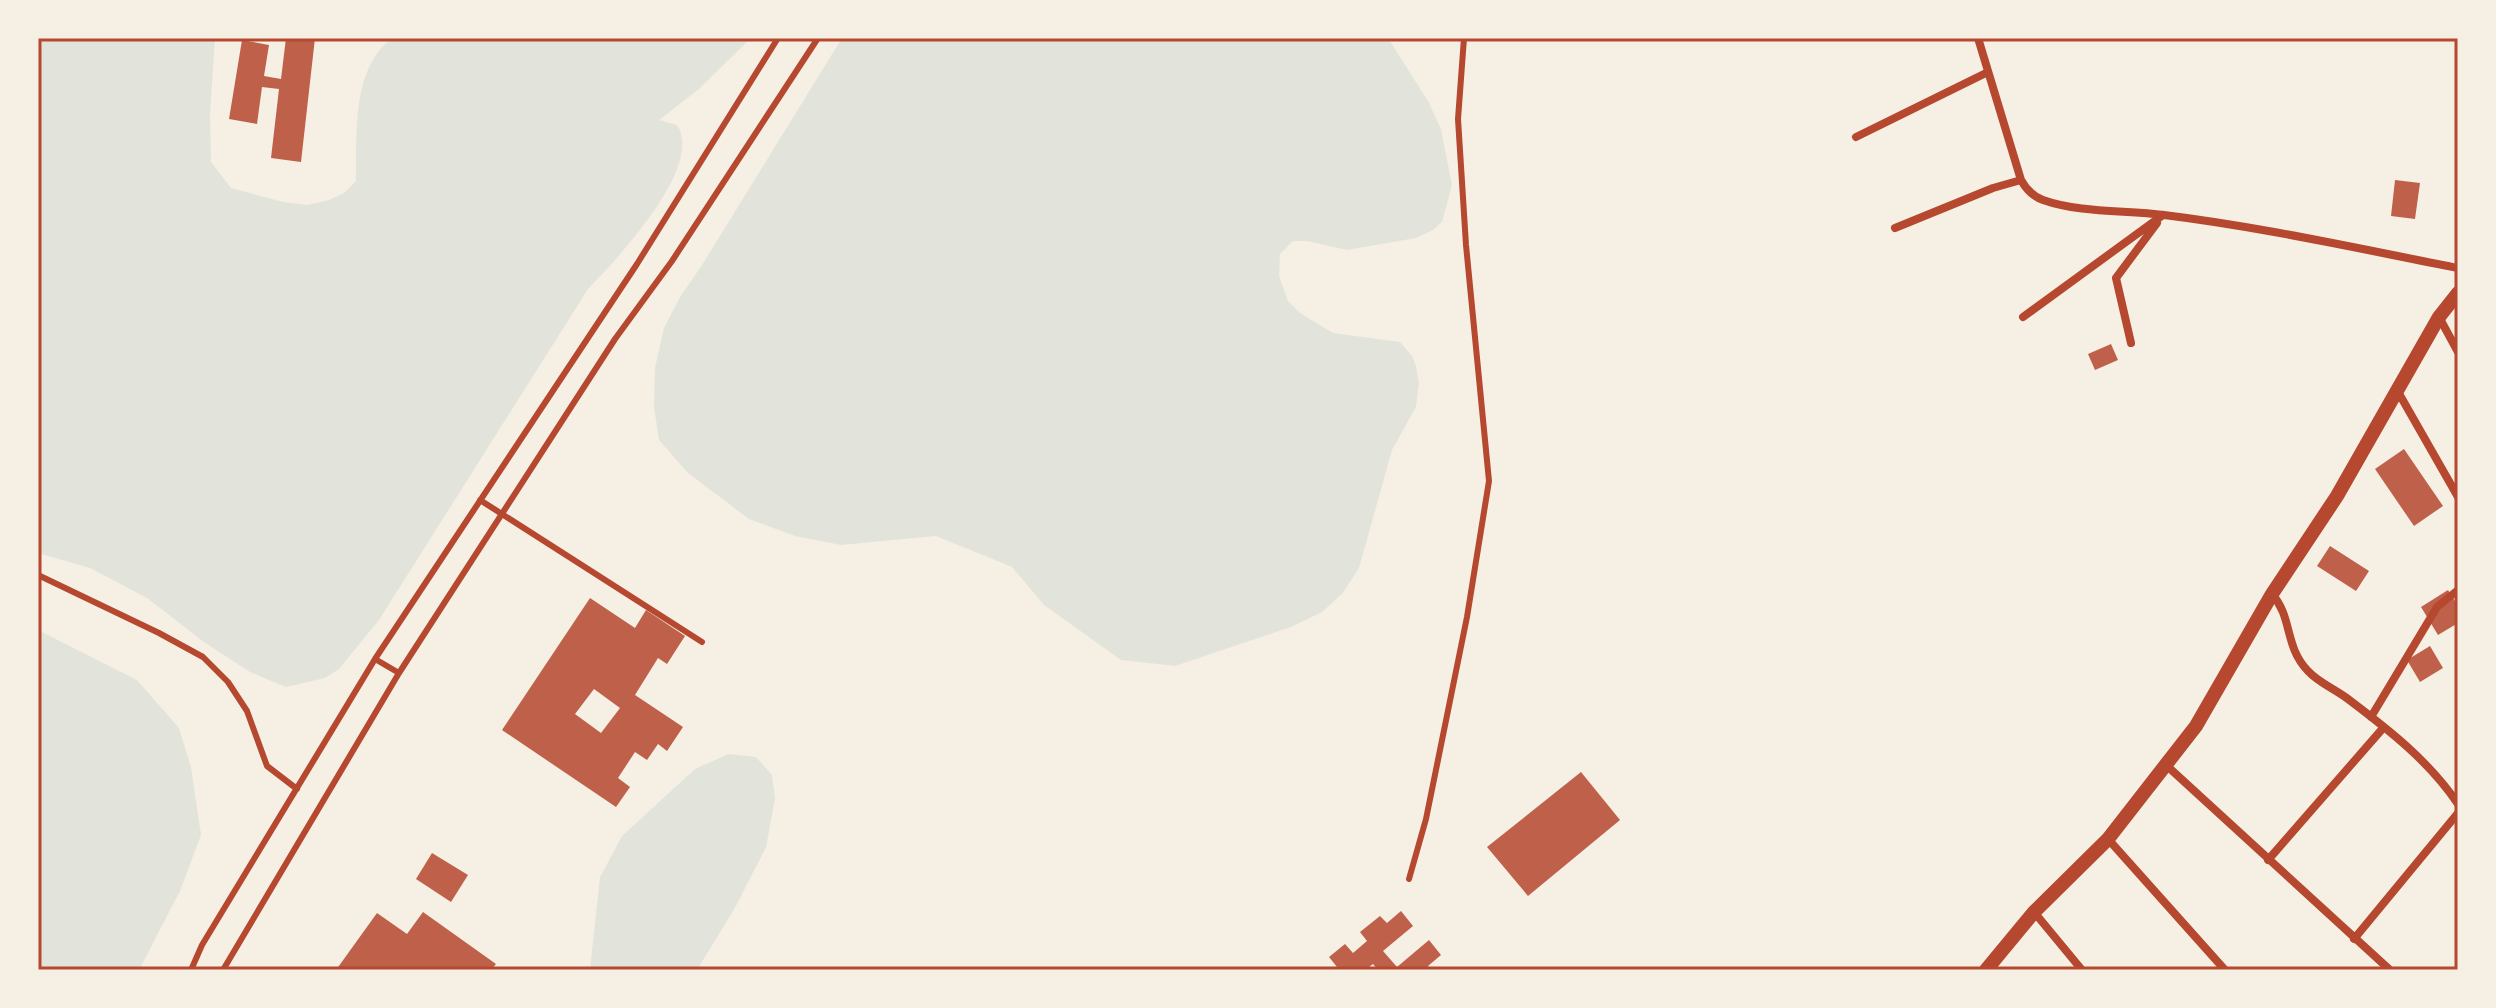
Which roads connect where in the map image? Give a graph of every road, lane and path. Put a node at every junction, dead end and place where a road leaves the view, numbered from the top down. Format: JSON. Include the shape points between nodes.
{"nodes":[{"id":1,"x":778,"y":38,"type":"edge"},
{"id":2,"x":818,"y":38,"type":"edge"},
{"id":3,"x":1464,"y":38,"type":"edge"},
{"id":4,"x":1978,"y":38,"type":"edge"},
{"id":5,"x":1988,"y":72,"type":"junction"},
{"id":6,"x":1856,"y":137,"type":"dead end"},
{"id":7,"x":2021,"y":180,"type":"junction"},
{"id":8,"x":2163,"y":215,"type":"junction"},
{"id":9,"x":1895,"y":228,"type":"dead end"},
{"id":10,"x":2458,"y":268,"type":"edge"},
{"id":11,"x":2458,"y":293,"type":"edge"},
{"id":12,"x":2023,"y":317,"type":"dead end"},
{"id":13,"x":2439,"y":317,"type":"junction"},
{"id":14,"x":2131,"y":343,"type":"dead end"},
{"id":15,"x":2458,"y":352,"type":"edge"},
{"id":16,"x":2397,"y":389,"type":"junction"},
{"id":17,"x":2458,"y":497,"type":"edge"},
{"id":18,"x":480,"y":500,"type":"junction"},
{"id":19,"x":504,"y":514,"type":"junction"},
{"id":20,"x":38,"y":575,"type":"edge"},
{"id":21,"x":2458,"y":590,"type":"edge"},
{"id":22,"x":2272,"y":594,"type":"junction"},
{"id":23,"x":702,"y":642,"type":"dead end"},
{"id":24,"x":375,"y":659,"type":"junction"},
{"id":25,"x":399,"y":673,"type":"junction"},
{"id":26,"x":2371,"y":717,"type":"junction"},
{"id":27,"x":2384,"y":727,"type":"junction"},
{"id":28,"x":2166,"y":765,"type":"junction"},
{"id":29,"x":297,"y":789,"type":"junction"},
{"id":30,"x":2458,"y":804,"type":"edge"},
{"id":31,"x":2458,"y":813,"type":"edge"},
{"id":32,"x":2108,"y":839,"type":"junction"},
{"id":33,"x":2268,"y":860,"type":"junction"},
{"id":34,"x":1409,"y":879,"type":"dead end"},
{"id":35,"x":2034,"y":912,"type":"junction"},
{"id":36,"x":2354,"y":939,"type":"junction"},
{"id":37,"x":191,"y":970,"type":"edge"},
{"id":38,"x":223,"y":970,"type":"edge"},
{"id":39,"x":1986,"y":970,"type":"edge"},
{"id":40,"x":2082,"y":970,"type":"edge"},
{"id":41,"x":2225,"y":970,"type":"edge"},
{"id":42,"x":2390,"y":970,"type":"edge"}],
"edges":[{"from":1,"to":18,"type":"lane","via":[[637,264]]},
{"from":2,"to":19,"type":"lane"},
{"from":3,"to":34,"type":"lane","via":[[1458,119],[1489,481],[1467,617]]},
{"from":4,"to":5,"type":"street"},
{"from":5,"to":6,"type":"street"},
{"from":5,"to":7,"type":"street"},
{"from":7,"to":8,"type":"street","via":[[2041,199]]},
{"from":7,"to":9,"type":"street"},
{"from":8,"to":10,"type":"street"},
{"from":8,"to":12,"type":"street"},
{"from":8,"to":14,"type":"street","via":[[2116,278]]},
{"from":11,"to":13,"type":"street"},
{"from":13,"to":15,"type":"street"},
{"from":13,"to":16,"type":"street"},
{"from":16,"to":17,"type":"street"},
{"from":16,"to":22,"type":"street","via":[[2337,496]]},
{"from":18,"to":19,"type":"lane"},
{"from":18,"to":24,"type":"lane"},
{"from":19,"to":23,"type":"lane"},
{"from":19,"to":25,"type":"lane"},
{"from":20,"to":29,"type":"lane","via":[[203,657],[247,711],[267,766]]},
{"from":21,"to":26,"type":"street","via":[[2437,607]]},
{"from":22,"to":26,"type":"street","via":[[2286,620],[2293,651],[2308,671]]},
{"from":22,"to":28,"type":"street","via":[[2196,726]]},
{"from":24,"to":25,"type":"lane"},
{"from":24,"to":29,"type":"lane"},
{"from":25,"to":38,"type":"lane"},
{"from":26,"to":27,"type":"street"},
{"from":27,"to":30,"type":"street","via":[[2417,754]]},
{"from":27,"to":33,"type":"street"},
{"from":28,"to":32,"type":"street"},
{"from":28,"to":33,"type":"street"},
{"from":29,"to":37,"type":"lane"},
{"from":31,"to":36,"type":"street"},
{"from":32,"to":35,"type":"street"},
{"from":32,"to":41,"type":"street"},
{"from":33,"to":36,"type":"street"},
{"from":35,"to":39,"type":"street"},
{"from":35,"to":40,"type":"street"},
{"from":36,"to":42,"type":"street"}]}
